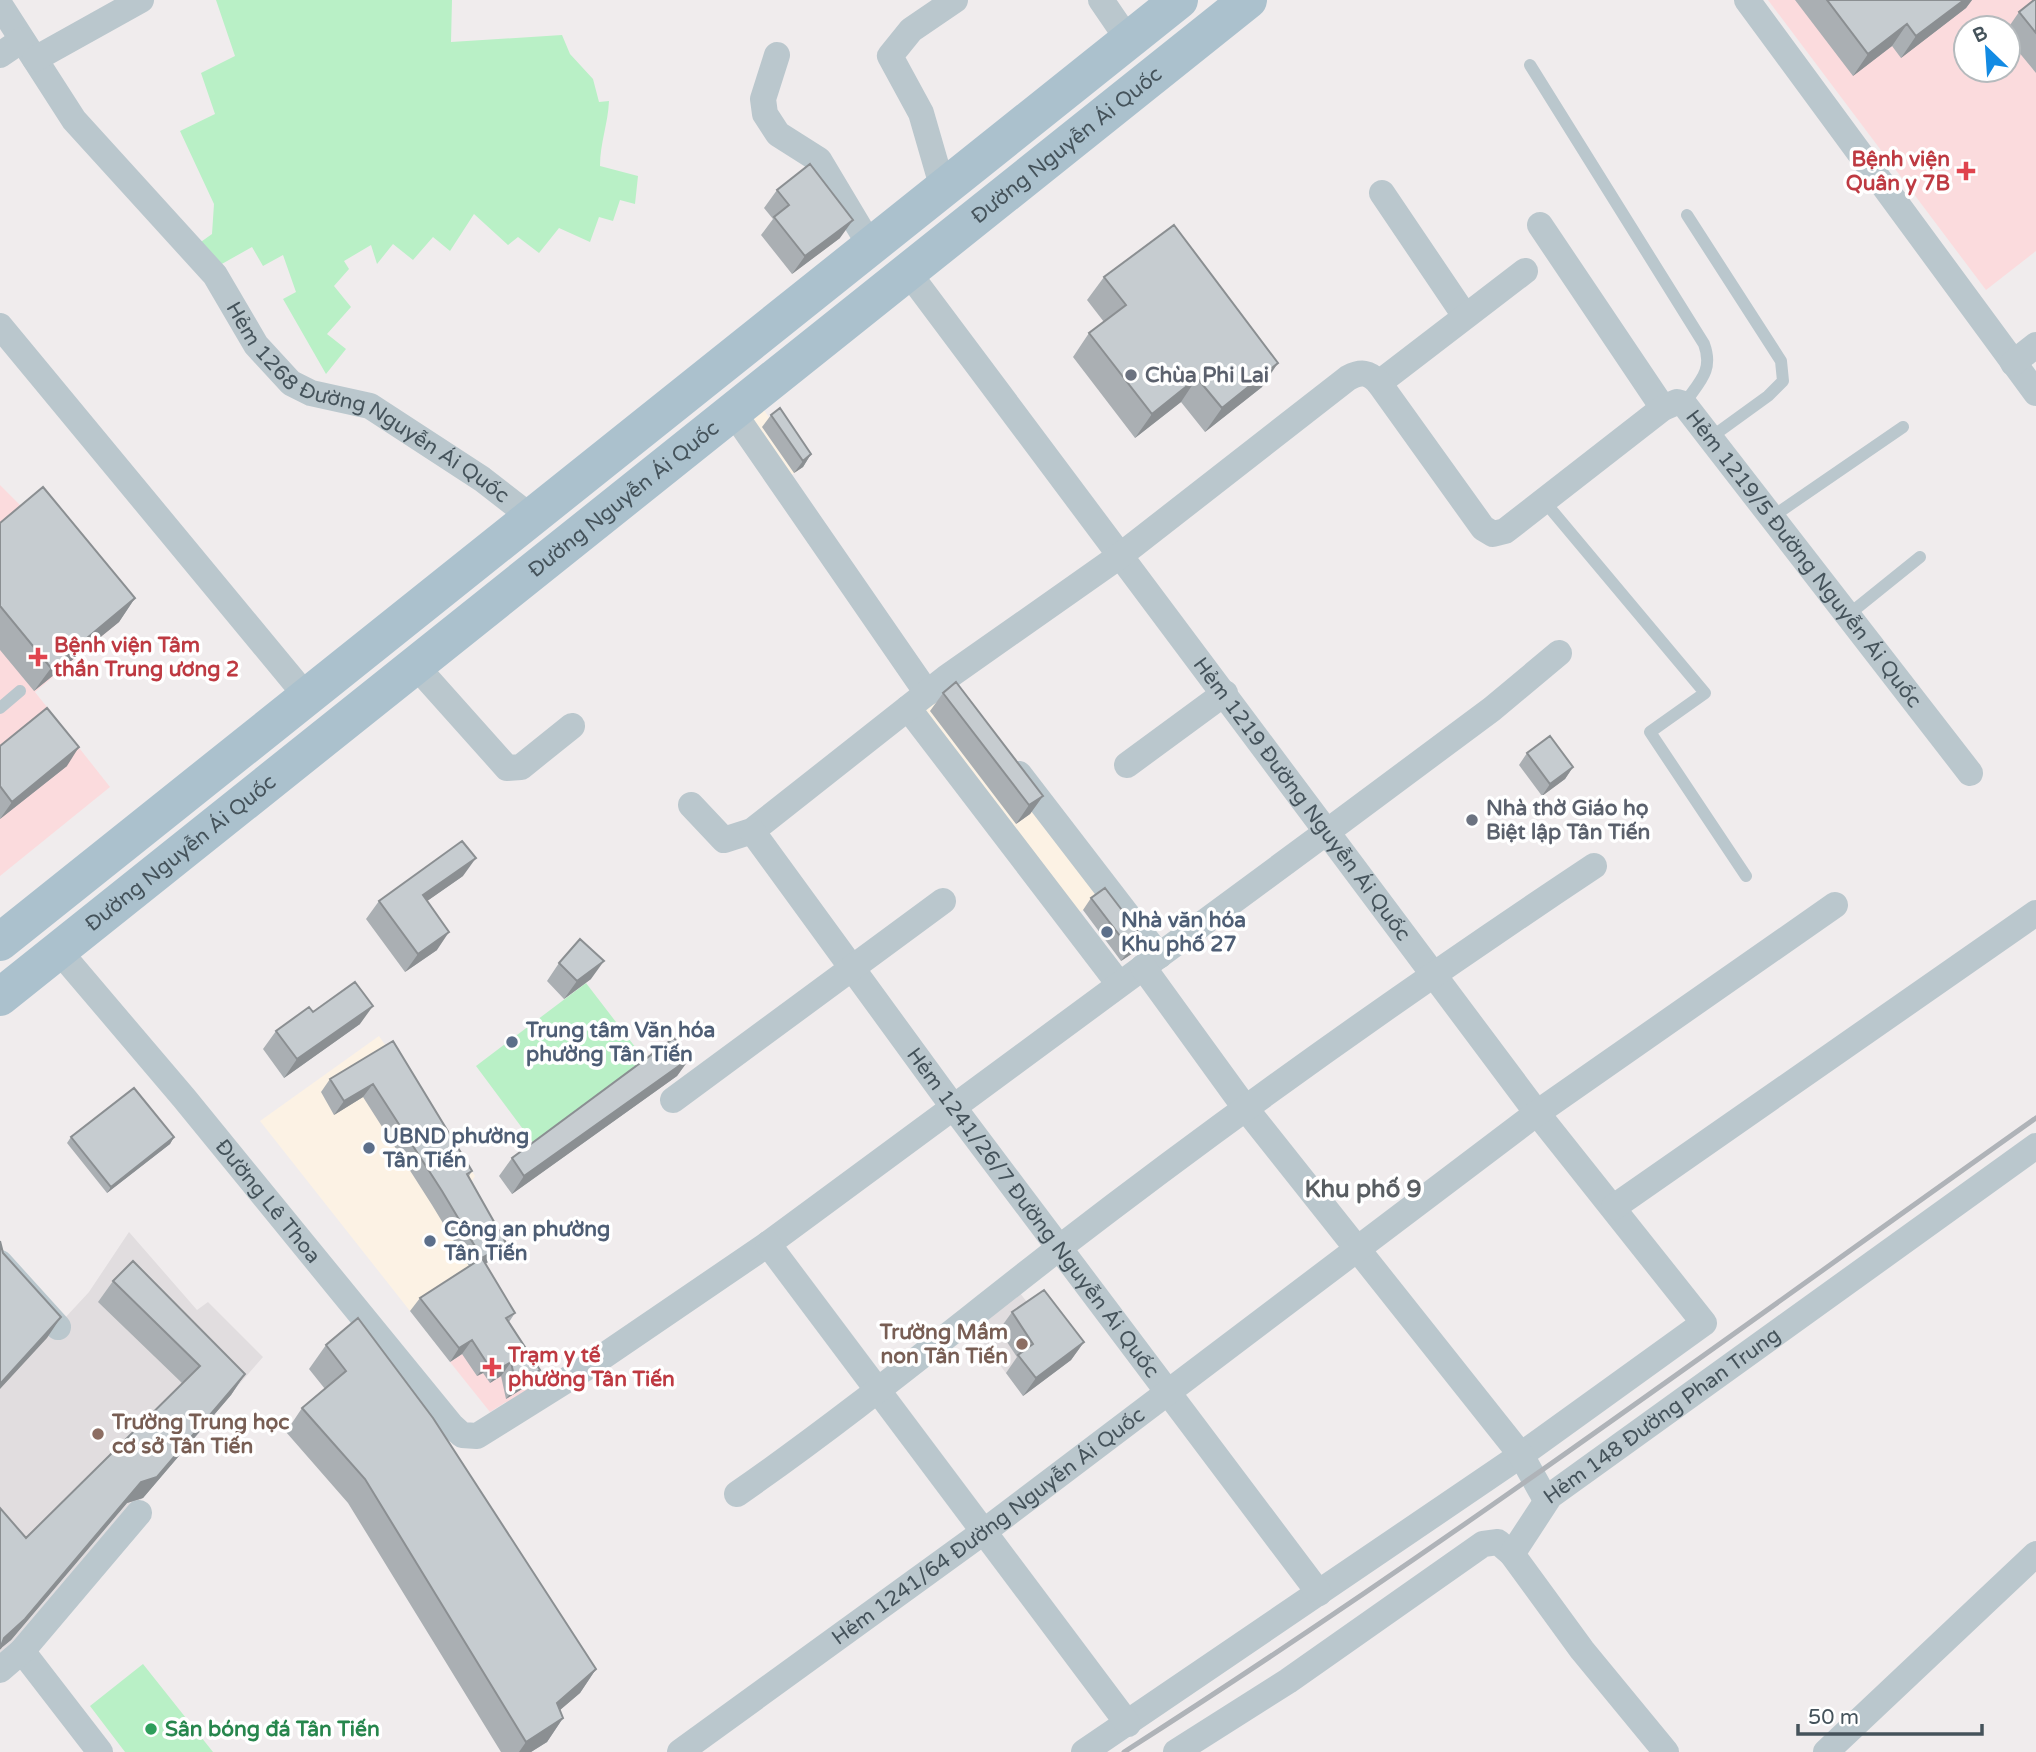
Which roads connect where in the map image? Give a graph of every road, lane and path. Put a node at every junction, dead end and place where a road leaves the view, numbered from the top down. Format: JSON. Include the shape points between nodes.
{"nodes":[{"id":1,"x":141,"y":0,"type":"edge"},
{"id":2,"x":955,"y":0,"type":"edge"},
{"id":3,"x":1101,"y":0,"type":"edge"},
{"id":4,"x":1180,"y":0,"type":"edge"},
{"id":5,"x":1248,"y":0,"type":"edge"},
{"id":6,"x":1747,"y":0,"type":"edge"},
{"id":7,"x":0,"y":5,"type":"edge"},
{"id":8,"x":1129,"y":41,"type":"junction"},
{"id":9,"x":29,"y":50,"type":"junction"},
{"id":10,"x":0,"y":55,"type":"edge"},
{"id":11,"x":777,"y":55,"type":"dead end"},
{"id":12,"x":1530,"y":65,"type":"dead end"},
{"id":13,"x":943,"y":189,"type":"junction"},
{"id":14,"x":1382,"y":193,"type":"dead end"},
{"id":15,"x":1687,"y":215,"type":"dead end"},
{"id":16,"x":1540,"y":225,"type":"dead end"},
{"id":17,"x":871,"y":247,"type":"junction"},
{"id":18,"x":1525,"y":271,"type":"dead end"},
{"id":19,"x":908,"y":272,"type":"junction"},
{"id":20,"x":1465,"y":316,"type":"junction"},
{"id":21,"x":0,"y":326,"type":"edge"},
{"id":22,"x":2036,"y":345,"type":"edge"},
{"id":23,"x":2013,"y":363,"type":"junction"},
{"id":24,"x":1379,"y":383,"type":"junction"},
{"id":25,"x":2036,"y":393,"type":"edge"},
{"id":26,"x":1674,"y":406,"type":"junction"},
{"id":27,"x":733,"y":412,"type":"junction"},
{"id":28,"x":1903,"y":427,"type":"dead end"},
{"id":29,"x":1710,"y":439,"type":"junction"},
{"id":30,"x":1544,"y":501,"type":"junction"},
{"id":31,"x":531,"y":517,"type":"junction"},
{"id":32,"x":1772,"y":517,"type":"junction"},
{"id":33,"x":1121,"y":555,"type":"junction"},
{"id":34,"x":1920,"y":557,"type":"dead end"},
{"id":35,"x":1848,"y":615,"type":"junction"},
{"id":36,"x":1559,"y":653,"type":"dead end"},
{"id":37,"x":415,"y":665,"type":"junction"},
{"id":38,"x":20,"y":691,"type":"dead end"},
{"id":39,"x":927,"y":693,"type":"junction"},
{"id":40,"x":1225,"y":693,"type":"junction"},
{"id":41,"x":307,"y":697,"type":"junction"},
{"id":42,"x":962,"y":699,"type":"edge"},
{"id":43,"x":0,"y":708,"type":"edge"},
{"id":44,"x":572,"y":726,"type":"dead end"},
{"id":45,"x":1003,"y":753,"type":"edge"},
{"id":46,"x":1128,"y":765,"type":"dead end"},
{"id":47,"x":1970,"y":773,"type":"dead end"},
{"id":48,"x":691,"y":805,"type":"dead end"},
{"id":49,"x":752,"y":831,"type":"junction"},
{"id":50,"x":1328,"y":831,"type":"junction"},
{"id":51,"x":1594,"y":866,"type":"dead end"},
{"id":52,"x":1746,"y":876,"type":"dead end"},
{"id":53,"x":943,"y":901,"type":"dead end"},
{"id":54,"x":1835,"y":905,"type":"dead end"},
{"id":55,"x":2036,"y":913,"type":"edge"},
{"id":56,"x":31,"y":918,"type":"junction"},
{"id":57,"x":0,"y":942,"type":"edge"},
{"id":58,"x":59,"y":951,"type":"junction"},
{"id":59,"x":1151,"y":962,"type":"junction"},
{"id":60,"x":853,"y":967,"type":"junction"},
{"id":61,"x":1433,"y":973,"type":"junction"},
{"id":62,"x":1119,"y":984,"type":"junction"},
{"id":63,"x":0,"y":997,"type":"edge"},
{"id":64,"x":673,"y":1100,"type":"dead end"},
{"id":65,"x":954,"y":1108,"type":"junction"},
{"id":66,"x":1246,"y":1110,"type":"junction"},
{"id":67,"x":1537,"y":1113,"type":"junction"},
{"id":68,"x":2036,"y":1146,"type":"edge"},
{"id":69,"x":1614,"y":1207,"type":"junction"},
{"id":70,"x":768,"y":1244,"type":"junction"},
{"id":71,"x":1061,"y":1247,"type":"junction"},
{"id":72,"x":1358,"y":1247,"type":"junction"},
{"id":73,"x":0,"y":1263,"type":"edge"},
{"id":74,"x":58,"y":1327,"type":"edge"},
{"id":75,"x":877,"y":1392,"type":"junction"},
{"id":76,"x":1169,"y":1392,"type":"junction"},
{"id":77,"x":1521,"y":1455,"type":"junction"},
{"id":78,"x":737,"y":1494,"type":"dead end"},
{"id":79,"x":1546,"y":1500,"type":"junction"},
{"id":80,"x":139,"y":1513,"type":"dead end"},
{"id":81,"x":982,"y":1533,"type":"junction"},
{"id":82,"x":1512,"y":1554,"type":"junction"},
{"id":83,"x":2036,"y":1554,"type":"edge"},
{"id":84,"x":1319,"y":1593,"type":"junction"},
{"id":85,"x":22,"y":1651,"type":"junction"},
{"id":86,"x":0,"y":1670,"type":"edge"},
{"id":87,"x":1128,"y":1724,"type":"junction"},
{"id":88,"x":100,"y":1752,"type":"edge"},
{"id":89,"x":680,"y":1752,"type":"edge"},
{"id":90,"x":1084,"y":1752,"type":"edge"},
{"id":91,"x":1176,"y":1752,"type":"edge"},
{"id":92,"x":1666,"y":1752,"type":"edge"},
{"id":93,"x":1826,"y":1752,"type":"edge"}],
"edges":[{"from":1,"to":9,"type":"street"},
{"from":2,"to":13,"type":"street","via":[[911,30],[890,56],[921,113]]},
{"from":3,"to":8,"type":"street"},
{"from":4,"to":8,"type":"main road","name":"Đường Nguyễn Ái Quốc"},
{"from":5,"to":19,"type":"main road","name":"Đường Nguyễn Ái Quốc"},
{"from":6,"to":23,"type":"street"},
{"from":7,"to":9,"type":"street","name":"Hẻm 1268 Đường Nguyễn Ái Quốc"},
{"from":8,"to":13,"type":"main road","name":"Đường Nguyễn Ái Quốc"},
{"from":9,"to":10,"type":"street"},
{"from":9,"to":31,"type":"street","name":"Hẻm 1268 Đường Nguyễn Ái Quốc","via":[[74,120],[215,275],[256,345],[291,383],[311,393],[370,406]]},
{"from":11,"to":17,"type":"street","via":[[763,99],[765,114],[778,134],[819,160]]},
{"from":12,"to":26,"type":"lane","via":[[1704,344],[1709,359],[1706,372]]},
{"from":13,"to":17,"type":"main road","name":"Đường Nguyễn Ái Quốc"},
{"from":14,"to":20,"type":"street"},
{"from":15,"to":29,"type":"lane","via":[[1784,371],[1783,381],[1768,396]]},
{"from":16,"to":26,"type":"street"},
{"from":17,"to":31,"type":"main road","name":"Đường Nguyễn Ái Quốc"},
{"from":18,"to":20,"type":"street"},
{"from":19,"to":27,"type":"main road","name":"Đường Nguyễn Ái Quốc"},
{"from":19,"to":33,"type":"street","name":"Hẻm 1219 Đường Nguyễn Ái Quốc"},
{"from":20,"to":24,"type":"street"},
{"from":21,"to":41,"type":"street"},
{"from":22,"to":23,"type":"street"},
{"from":23,"to":25,"type":"street"},
{"from":24,"to":30,"type":"street","name":"Hẻm 1219/5 Đường Nguyễn Ái Quốc","via":[[1488,532],[1505,531]]},
{"from":24,"to":33,"type":"street","via":[[1364,373],[1348,379]]},
{"from":26,"to":29,"type":"street","name":"Hẻm 1219/5 Đường Nguyễn Ái Quốc"},
{"from":26,"to":30,"type":"street","name":"Hẻm 1219/5 Đường Nguyễn Ái Quốc"},
{"from":27,"to":37,"type":"main road","name":"Đường Nguyễn Ái Quốc"},
{"from":27,"to":39,"type":"street"},
{"from":28,"to":32,"type":"lane"},
{"from":29,"to":32,"type":"street","name":"Hẻm 1219/5 Đường Nguyễn Ái Quốc"},
{"from":30,"to":52,"type":"lane","via":[[1704,692],[1650,732]]},
{"from":31,"to":41,"type":"main road","name":"Đường Nguyễn Ái Quốc"},
{"from":32,"to":35,"type":"street","name":"Hẻm 1219/5 Đường Nguyễn Ái Quốc"},
{"from":33,"to":39,"type":"street"},
{"from":33,"to":40,"type":"street","name":"Hẻm 1219 Đường Nguyễn Ái Quốc"},
{"from":34,"to":35,"type":"lane"},
{"from":35,"to":47,"type":"street","name":"Hẻm 1219/5 Đường Nguyễn Ái Quốc"},
{"from":36,"to":50,"type":"street"},
{"from":37,"to":44,"type":"street","via":[[507,768],[521,767]]},
{"from":37,"to":58,"type":"main road","name":"Đường Nguyễn Ái Quốc"},
{"from":38,"to":43,"type":"lane"},
{"from":39,"to":42,"type":"street"},
{"from":39,"to":49,"type":"street"},
{"from":39,"to":62,"type":"street"},
{"from":40,"to":46,"type":"street"},
{"from":40,"to":50,"type":"street","name":"Hẻm 1219 Đường Nguyễn Ái Quốc"},
{"from":41,"to":56,"type":"main road","name":"Đường Nguyễn Ái Quốc"},
{"from":45,"to":59,"type":"street"},
{"from":48,"to":49,"type":"street","via":[[719,838],[729,840]]},
{"from":49,"to":60,"type":"street","name":"Hẻm 1241/26/7 Đường Nguyễn Ái Quốc"},
{"from":50,"to":59,"type":"street"},
{"from":50,"to":61,"type":"street","name":"Hẻm 1219 Đường Nguyễn Ái Quốc"},
{"from":51,"to":61,"type":"street"},
{"from":53,"to":60,"type":"street"},
{"from":54,"to":67,"type":"street","name":"Hẻm 1241/64 Đường Nguyễn Ái Quốc"},
{"from":55,"to":69,"type":"street"},
{"from":56,"to":57,"type":"main road","name":"Đường Nguyễn Ái Quốc"},
{"from":56,"to":58,"type":"main road"},
{"from":58,"to":63,"type":"main road","name":"Đường Nguyễn Ái Quốc"},
{"from":58,"to":70,"type":"street","name":"Đường Lê Thoa","via":[[462,1435],[483,1434]]},
{"from":59,"to":62,"type":"street"},
{"from":59,"to":66,"type":"street"},
{"from":60,"to":64,"type":"street"},
{"from":60,"to":65,"type":"street","name":"Hẻm 1241/26/7 Đường Nguyễn Ái Quốc"},
{"from":61,"to":66,"type":"street"},
{"from":61,"to":67,"type":"street","name":"Hẻm 1219 Đường Nguyễn Ái Quốc"},
{"from":62,"to":65,"type":"street"},
{"from":65,"to":70,"type":"street"},
{"from":65,"to":71,"type":"street","name":"Hẻm 1241/26/7 Đường Nguyễn Ái Quốc"},
{"from":66,"to":71,"type":"street"},
{"from":66,"to":72,"type":"street"},
{"from":67,"to":69,"type":"street","name":"Hẻm 1219 Đường Nguyễn Ái Quốc"},
{"from":67,"to":72,"type":"street","name":"Hẻm 1241/64 Đường Nguyễn Ái Quốc"},
{"from":68,"to":79,"type":"street","name":"Hẻm 148 Đường Phan Trung"},
{"from":69,"to":77,"type":"street","name":"Hẻm 1219 Đường Nguyễn Ái Quốc","via":[[1704,1323]]},
{"from":70,"to":75,"type":"street"},
{"from":71,"to":75,"type":"street"},
{"from":71,"to":76,"type":"street","name":"Hẻm 1241/26/7 Đường Nguyễn Ái Quốc"},
{"from":72,"to":76,"type":"street","name":"Hẻm 1241/64 Đường Nguyễn Ái Quốc"},
{"from":72,"to":77,"type":"street"},
{"from":73,"to":74,"type":"street"},
{"from":75,"to":78,"type":"street"},
{"from":75,"to":81,"type":"street"},
{"from":76,"to":81,"type":"street","name":"Hẻm 1241/64 Đường Nguyễn Ái Quốc"},
{"from":76,"to":84,"type":"street","name":"Hẻm 1241/26/7 Đường Nguyễn Ái Quốc"},
{"from":77,"to":79,"type":"street"},
{"from":77,"to":84,"type":"street"},
{"from":79,"to":82,"type":"street","name":"Hẻm 148 Đường Phan Trung"},
{"from":80,"to":85,"type":"street"},
{"from":81,"to":87,"type":"street"},
{"from":81,"to":89,"type":"street","name":"Hẻm 1241/64 Đường Nguyễn Ái Quốc"},
{"from":82,"to":91,"type":"street","via":[[1498,1542],[1483,1544],[1288,1681]]},
{"from":82,"to":92,"type":"street","via":[[1582,1650]]},
{"from":83,"to":93,"type":"street"},
{"from":84,"to":87,"type":"street"},
{"from":85,"to":86,"type":"street"},
{"from":85,"to":88,"type":"street"},
{"from":87,"to":90,"type":"street"}]}
